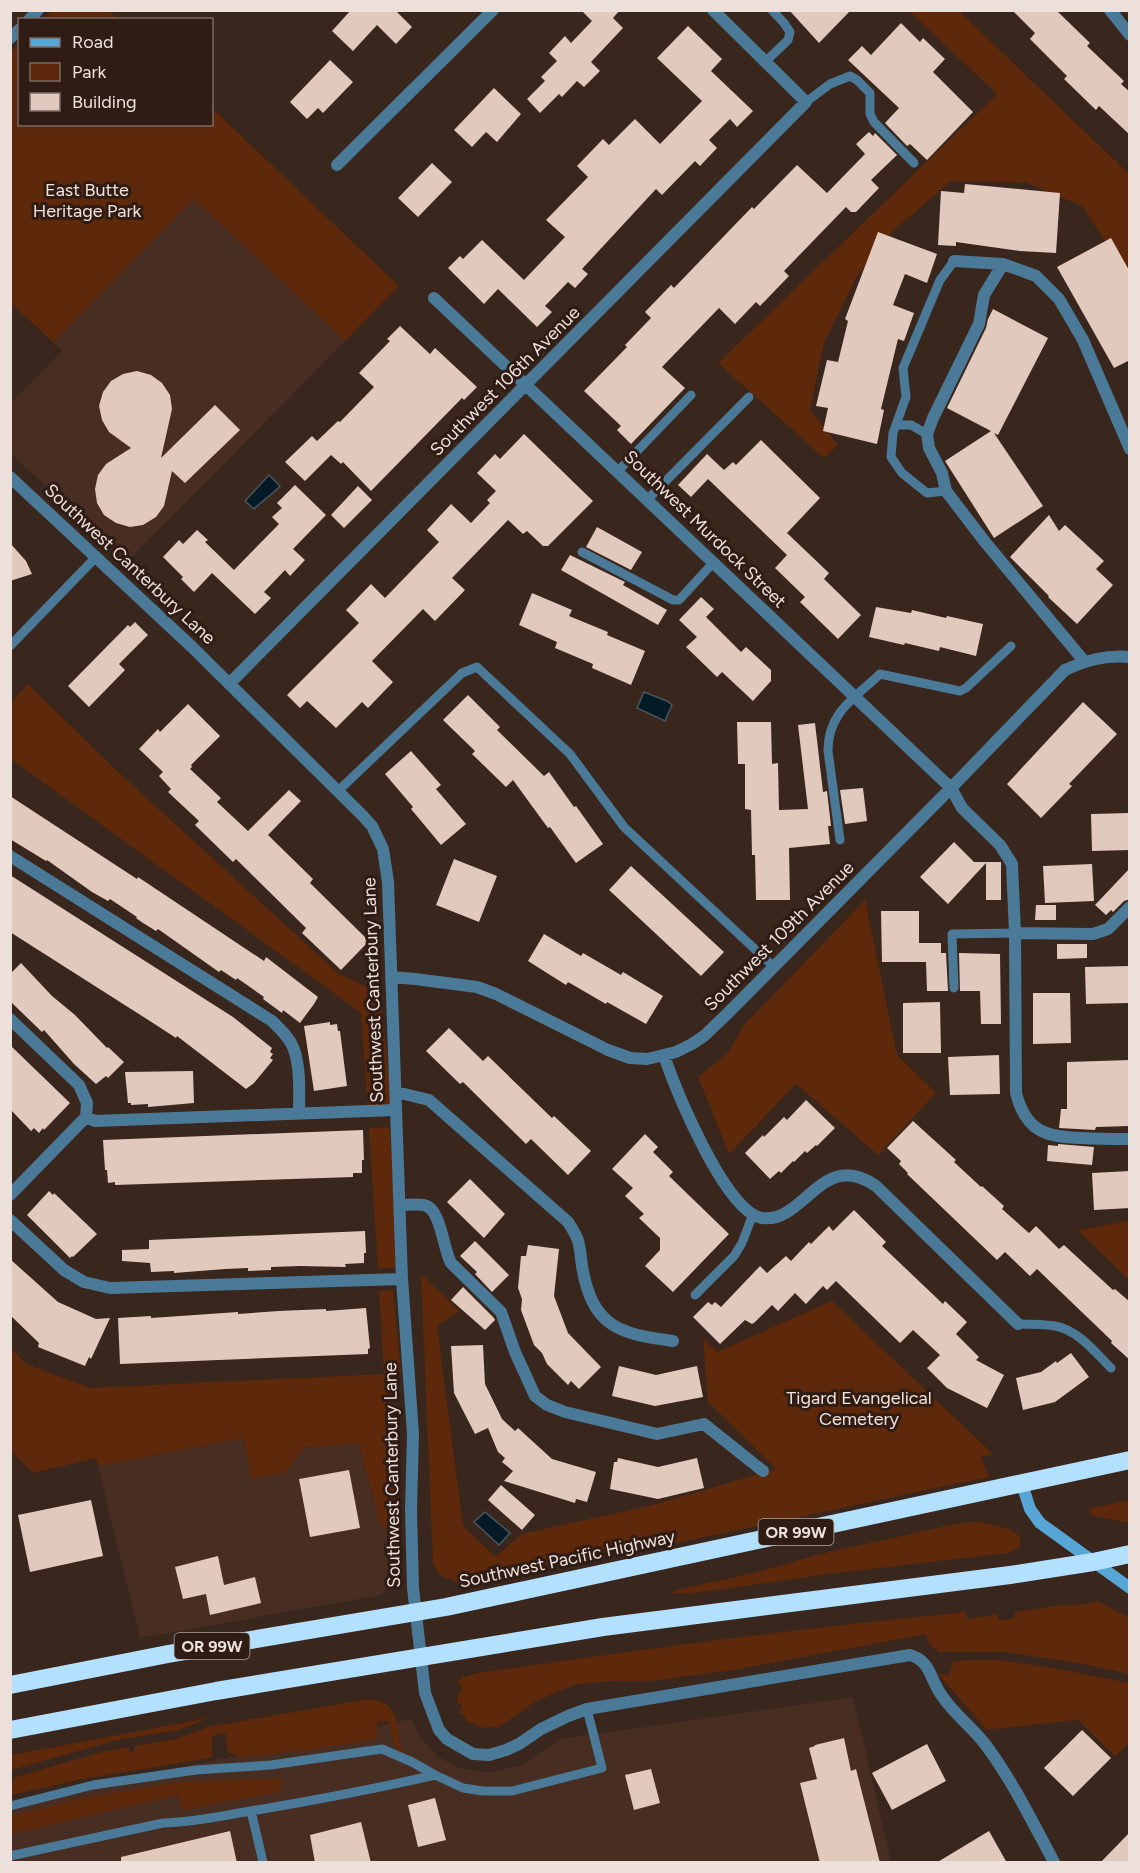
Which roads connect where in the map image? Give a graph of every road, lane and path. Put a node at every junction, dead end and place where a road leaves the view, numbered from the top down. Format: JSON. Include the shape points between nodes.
{"nodes":[{"id":1,"x":493,"y":10,"type":"edge"},
{"id":2,"x":772,"y":10,"type":"edge"},
{"id":3,"x":1110,"y":10,"type":"edge"},
{"id":4,"x":718,"y":12,"type":"edge"},
{"id":5,"x":1130,"y":35,"type":"edge"},
{"id":6,"x":765,"y":62,"type":"junction"},
{"id":7,"x":806,"y":102,"type":"junction"},
{"id":8,"x":914,"y":163,"type":"dead end"},
{"id":9,"x":337,"y":165,"type":"dead end"},
{"id":10,"x":954,"y":261,"type":"joint"},
{"id":11,"x":1003,"y":264,"type":"junction"},
{"id":12,"x":434,"y":298,"type":"dead end"},
{"id":13,"x":526,"y":385,"type":"junction"},
{"id":14,"x":692,"y":395,"type":"dead end"},
{"id":15,"x":749,"y":397,"type":"dead end"},
{"id":16,"x":896,"y":425,"type":"junction"},
{"id":17,"x":927,"y":434,"type":"junction"},
{"id":18,"x":1130,"y":449,"type":"edge"},
{"id":19,"x":618,"y":471,"type":"junction"},
{"id":20,"x":10,"y":477,"type":"edge"},
{"id":21,"x":946,"y":491,"type":"junction"},
{"id":22,"x":648,"y":499,"type":"junction"},
{"id":23,"x":582,"y":552,"type":"dead end"},
{"id":24,"x":96,"y":557,"type":"junction"},
{"id":25,"x":714,"y":562,"type":"junction"},
{"id":26,"x":10,"y":646,"type":"edge"},
{"id":27,"x":1011,"y":646,"type":"dead end"},
{"id":28,"x":1130,"y":657,"type":"edge"},
{"id":29,"x":1084,"y":661,"type":"junction"},
{"id":30,"x":229,"y":684,"type":"junction"},
{"id":31,"x":856,"y":697,"type":"junction"},
{"id":32,"x":951,"y":788,"type":"junction"},
{"id":33,"x":338,"y":791,"type":"junction"},
{"id":34,"x":840,"y":840,"type":"dead end"},
{"id":35,"x":10,"y":856,"type":"edge"},
{"id":36,"x":1130,"y":907,"type":"edge"},
{"id":37,"x":1015,"y":933,"type":"junction"},
{"id":38,"x":774,"y":967,"type":"junction"},
{"id":39,"x":391,"y":977,"type":"junction"},
{"id":40,"x":954,"y":988,"type":"dead end"},
{"id":41,"x":10,"y":1019,"type":"edge"},
{"id":42,"x":664,"y":1056,"type":"junction"},
{"id":43,"x":396,"y":1092,"type":"junction"},
{"id":44,"x":396,"y":1110,"type":"junction"},
{"id":45,"x":299,"y":1114,"type":"junction"},
{"id":46,"x":86,"y":1117,"type":"junction"},
{"id":47,"x":1130,"y":1139,"type":"edge"},
{"id":48,"x":10,"y":1195,"type":"edge"},
{"id":49,"x":400,"y":1204,"type":"junction"},
{"id":50,"x":753,"y":1214,"type":"junction"},
{"id":51,"x":10,"y":1220,"type":"edge"},
{"id":52,"x":402,"y":1279,"type":"junction"},
{"id":53,"x":695,"y":1295,"type":"dead end"},
{"id":54,"x":1017,"y":1324,"type":"joint"},
{"id":55,"x":673,"y":1341,"type":"dead end"},
{"id":56,"x":1111,"y":1368,"type":"dead end"},
{"id":57,"x":1130,"y":1460,"type":"edge"},
{"id":58,"x":763,"y":1471,"type":"dead end"},
{"id":59,"x":1022,"y":1484,"type":"junction"},
{"id":60,"x":1130,"y":1554,"type":"edge"},
{"id":61,"x":1093,"y":1562,"type":"junction"},
{"id":62,"x":1130,"y":1588,"type":"edge"},
{"id":63,"x":415,"y":1611,"type":"junction"},
{"id":64,"x":420,"y":1657,"type":"junction"},
{"id":65,"x":10,"y":1685,"type":"edge"},
{"id":66,"x":587,"y":1709,"type":"junction"},
{"id":67,"x":10,"y":1730,"type":"edge"},
{"id":68,"x":435,"y":1775,"type":"junction"},
{"id":69,"x":10,"y":1806,"type":"edge"},
{"id":70,"x":251,"y":1811,"type":"junction"},
{"id":71,"x":10,"y":1856,"type":"edge"},
{"id":72,"x":263,"y":1863,"type":"edge"},
{"id":73,"x":1054,"y":1863,"type":"edge"}],
"edges":[{"from":1,"to":9,"type":"street"},
{"from":2,"to":6,"type":"lane","via":[[790,32],[788,40]]},
{"from":3,"to":5,"type":"street"},
{"from":4,"to":6,"type":"street"},
{"from":6,"to":7,"type":"street"},
{"from":7,"to":8,"type":"lane","via":[[830,84],[850,76],[870,93],[874,122]]},
{"from":7,"to":13,"type":"street","name":"Southwest 106th Avenue"},
{"from":10,"to":11,"type":"street"},
{"from":10,"to":16,"type":"lane","via":[[940,280],[903,368],[906,398]]},
{"from":11,"to":17,"type":"street","via":[[984,295],[979,324]]},
{"from":11,"to":18,"type":"street","via":[[1036,276],[1059,299],[1083,340]]},
{"from":12,"to":13,"type":"street","name":"Southwest Murdock Street"},
{"from":13,"to":19,"type":"street","name":"Southwest Murdock Street"},
{"from":13,"to":30,"type":"street","name":"Southwest 106th Avenue"},
{"from":14,"to":19,"type":"lane"},
{"from":15,"to":22,"type":"lane"},
{"from":16,"to":17,"type":"lane","via":[[911,425]]},
{"from":16,"to":21,"type":"lane","via":[[891,457],[902,473],[927,493]]},
{"from":17,"to":21,"type":"street"},
{"from":19,"to":22,"type":"street","name":"Southwest Murdock Street"},
{"from":20,"to":24,"type":"street","name":"Southwest Canterbury Lane"},
{"from":21,"to":29,"type":"street"},
{"from":22,"to":25,"type":"street","name":"Southwest Murdock Street"},
{"from":23,"to":25,"type":"lane","via":[[673,600],[679,600]]},
{"from":24,"to":26,"type":"lane"},
{"from":24,"to":30,"type":"street","name":"Southwest Canterbury Lane"},
{"from":25,"to":31,"type":"street","name":"Southwest Murdock Street"},
{"from":27,"to":31,"type":"lane","via":[[960,691],[880,674]]},
{"from":28,"to":29,"type":"street","name":"Southwest 109th Avenue","via":[[1105,656]]},
{"from":29,"to":32,"type":"street","name":"Southwest 109th Avenue","via":[[1065,670]]},
{"from":30,"to":33,"type":"street","name":"Southwest Canterbury Lane"},
{"from":31,"to":32,"type":"street","name":"Southwest Murdock Street"},
{"from":31,"to":34,"type":"lane","via":[[836,718],[828,738]]},
{"from":32,"to":37,"type":"street","name":"Southwest Murdock Street","via":[[962,807],[1000,845],[1012,864]]},
{"from":32,"to":38,"type":"street","name":"Southwest 109th Avenue"},
{"from":33,"to":38,"type":"lane","via":[[462,673],[477,667],[570,753],[624,827]]},
{"from":33,"to":39,"type":"street","name":"Southwest Canterbury Lane","via":[[372,826],[383,849]]},
{"from":35,"to":45,"type":"street","via":[[272,1021],[293,1047]]},
{"from":36,"to":37,"type":"street","via":[[1108,929],[1093,934]]},
{"from":37,"to":40,"type":"lane","via":[[952,934]]},
{"from":37,"to":47,"type":"street","name":"Southwest Murdock Street","via":[[1016,1093],[1020,1109],[1033,1125],[1058,1137]]},
{"from":38,"to":42,"type":"street","name":"Southwest 109th Avenue","via":[[704,1036]]},
{"from":39,"to":42,"type":"street","name":"Southwest 109th Avenue","via":[[477,987],[608,1050],[630,1058]]},
{"from":39,"to":43,"type":"street","name":"Southwest Canterbury Lane"},
{"from":41,"to":46,"type":"street","via":[[79,1085],[87,1103]]},
{"from":42,"to":50,"type":"street","via":[[714,1166],[729,1191]]},
{"from":43,"to":44,"type":"street","name":"Southwest Canterbury Lane"},
{"from":43,"to":55,"type":"street","via":[[429,1100],[568,1222],[581,1246],[582,1267],[592,1298],[598,1311],[611,1323],[624,1332]]},
{"from":44,"to":45,"type":"street"},
{"from":44,"to":49,"type":"street","name":"Southwest Canterbury Lane"},
{"from":45,"to":46,"type":"street","via":[[95,1121]]},
{"from":46,"to":48,"type":"street"},
{"from":49,"to":52,"type":"street","name":"Southwest Canterbury Lane"},
{"from":49,"to":58,"type":"street","via":[[426,1205],[432,1209],[451,1263],[501,1312],[535,1396],[547,1405],[657,1434],[704,1424]]},
{"from":50,"to":53,"type":"lane","via":[[734,1256]]},
{"from":50,"to":54,"type":"street","via":[[771,1218],[829,1180],[850,1175],[861,1177],[876,1186]]},
{"from":51,"to":52,"type":"street","via":[[64,1270],[84,1282],[110,1288]]},
{"from":52,"to":63,"type":"street","name":"Southwest Canterbury Lane","via":[[413,1434],[411,1527]]},
{"from":54,"to":56,"type":"lane","via":[[1056,1326],[1069,1331]]},
{"from":57,"to":59,"type":"highway","name":"Southwest Pacific Highway","number":"OR 99W"},
{"from":59,"to":61,"type":"main road","via":[[1030,1509],[1040,1523]]},
{"from":59,"to":63,"type":"highway","name":"Southwest Pacific Highway","number":"OR 99W"},
{"from":60,"to":61,"type":"highway","number":"OR 99W"},
{"from":61,"to":62,"type":"main road"},
{"from":61,"to":64,"type":"highway","number":"OR 99W","via":[[603,1627]]},
{"from":63,"to":64,"type":"street","name":"Southwest Canterbury Lane"},
{"from":63,"to":65,"type":"highway","name":"Southwest Pacific Highway","number":"OR 99W"},
{"from":64,"to":66,"type":"street","name":"Southwest Canterbury Lane","via":[[425,1693],[439,1730],[472,1754],[506,1750]]},
{"from":64,"to":67,"type":"highway","number":"OR 99W"},
{"from":66,"to":68,"type":"lane","via":[[602,1768],[512,1791],[463,1788]]},
{"from":66,"to":73,"type":"street","name":"Southwest Canterbury Lane","via":[[910,1655],[917,1657],[926,1664],[940,1695],[996,1760]]},
{"from":68,"to":69,"type":"lane","via":[[382,1749],[93,1785]]},
{"from":68,"to":70,"type":"lane"},
{"from":70,"to":71,"type":"lane","via":[[163,1824]]},
{"from":70,"to":72,"type":"lane"}]}
